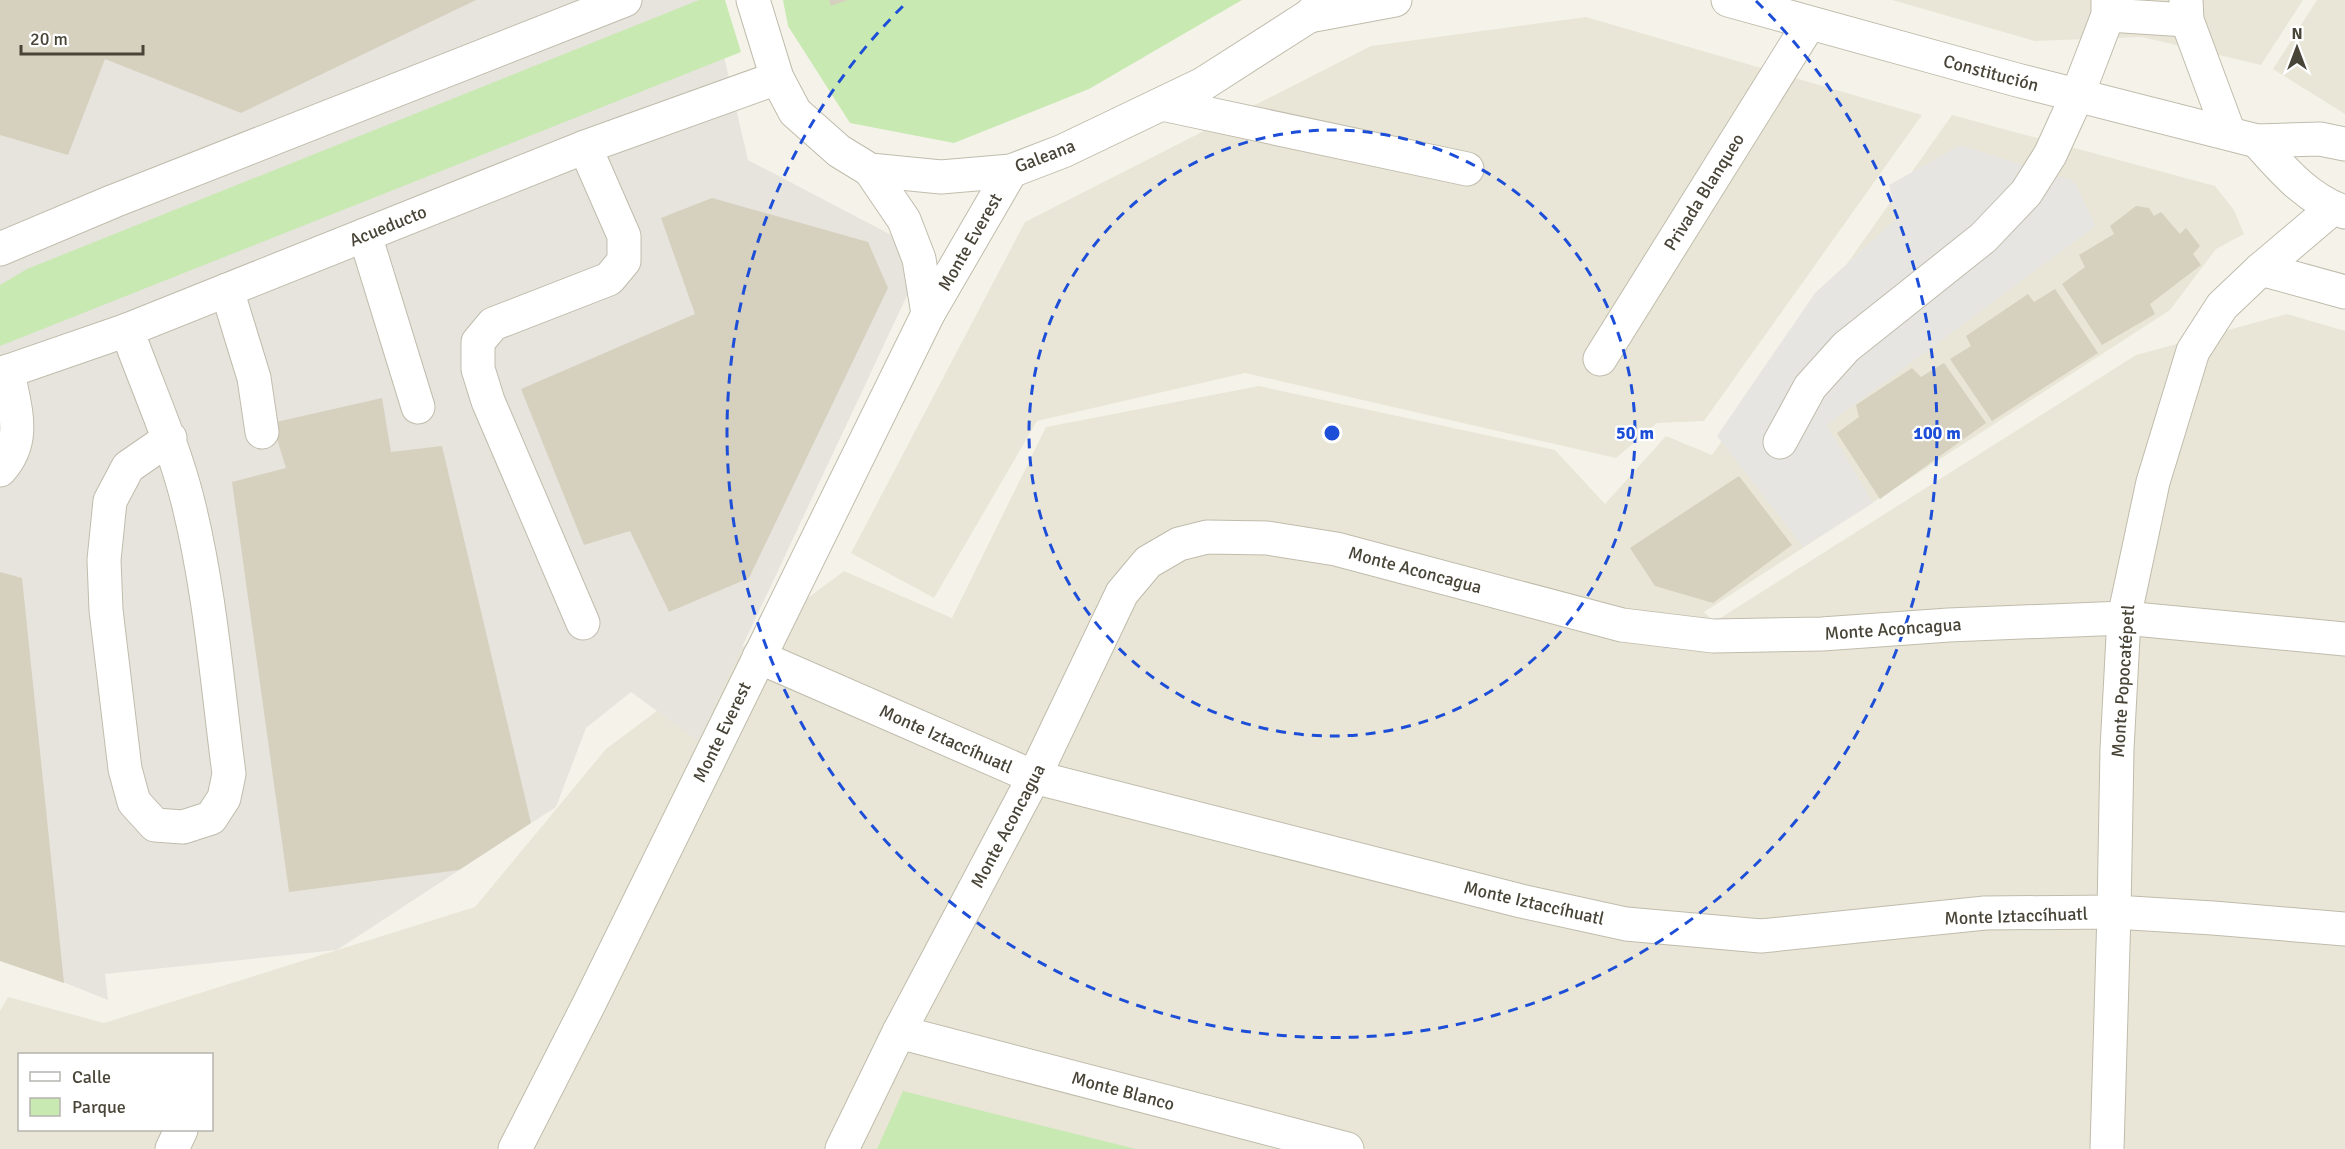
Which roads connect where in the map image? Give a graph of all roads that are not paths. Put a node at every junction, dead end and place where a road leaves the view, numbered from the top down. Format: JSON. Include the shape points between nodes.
{"nodes":[{"id":1,"x":625,"y":0,"type":"edge"},
{"id":2,"x":753,"y":0,"type":"edge"},
{"id":3,"x":1395,"y":0,"type":"edge"},
{"id":4,"x":1728,"y":0,"type":"edge"},
{"id":5,"x":1317,"y":8,"type":"edge"},
{"id":6,"x":2108,"y":8,"type":"edge"},
{"id":7,"x":2187,"y":10,"type":"edge"},
{"id":8,"x":1809,"y":24,"type":"junction"},
{"id":9,"x":777,"y":78,"type":"junction"},
{"id":10,"x":2077,"y":96,"type":"junction"},
{"id":11,"x":1162,"y":104,"type":"junction"},
{"id":12,"x":2243,"y":137,"type":"junction"},
{"id":13,"x":2345,"y":144,"type":"edge"},
{"id":14,"x":585,"y":147,"type":"junction"},
{"id":15,"x":1467,"y":169,"type":"dead end"},
{"id":16,"x":870,"y":170,"type":"junction"},
{"id":17,"x":1011,"y":171,"type":"junction"},
{"id":18,"x":2339,"y":210,"type":"edge"},
{"id":19,"x":365,"y":235,"type":"junction"},
{"id":20,"x":0,"y":249,"type":"edge"},
{"id":21,"x":2261,"y":269,"type":"junction"},
{"id":22,"x":227,"y":290,"type":"junction"},
{"id":23,"x":2345,"y":292,"type":"edge"},
{"id":24,"x":928,"y":314,"type":"junction"},
{"id":25,"x":127,"y":330,"type":"junction"},
{"id":26,"x":1600,"y":359,"type":"dead end"},
{"id":27,"x":4,"y":373,"type":"edge"},
{"id":28,"x":418,"y":407,"type":"dead end"},
{"id":29,"x":262,"y":432,"type":"dead end"},
{"id":30,"x":170,"y":438,"type":"junction"},
{"id":31,"x":1780,"y":442,"type":"dead end"},
{"id":32,"x":0,"y":470,"type":"edge"},
{"id":33,"x":2124,"y":618,"type":"junction"},
{"id":34,"x":584,"y":623,"type":"dead end"},
{"id":35,"x":2345,"y":639,"type":"edge"},
{"id":36,"x":759,"y":657,"type":"junction"},
{"id":37,"x":1034,"y":777,"type":"junction"},
{"id":38,"x":2114,"y":912,"type":"junction"},
{"id":39,"x":2345,"y":929,"type":"edge"},
{"id":40,"x":899,"y":1032,"type":"junction"},
{"id":41,"x":181,"y":1131,"type":"edge"},
{"id":42,"x":172,"y":1149,"type":"edge"},
{"id":43,"x":515,"y":1149,"type":"edge"},
{"id":44,"x":842,"y":1149,"type":"edge"},
{"id":45,"x":1347,"y":1149,"type":"edge"},
{"id":46,"x":2106,"y":1149,"type":"edge"}],
"edges":[{"from":1,"to":20,"type":"street"},
{"from":2,"to":9,"type":"street","name":"Galeana"},
{"from":3,"to":5,"type":"street"},
{"from":4,"to":8,"type":"street","name":"Constitución"},
{"from":5,"to":11,"type":"street","name":"Galeana","via":[[1203,84]]},
{"from":6,"to":7,"type":"street"},
{"from":6,"to":10,"type":"street"},
{"from":7,"to":12,"type":"street"},
{"from":8,"to":10,"type":"street","name":"Constitución"},
{"from":8,"to":26,"type":"street","name":"Privada Blanqueo"},
{"from":9,"to":14,"type":"street","name":"Acueducto"},
{"from":9,"to":16,"type":"street","name":"Galeana","via":[[795,112],[839,151]]},
{"from":10,"to":12,"type":"street","name":"Constitución"},
{"from":10,"to":31,"type":"street","via":[[2050,155],[2026,193],[1983,238],[1846,347],[1810,387]]},
{"from":11,"to":15,"type":"street"},
{"from":11,"to":17,"type":"street","name":"Galeana"},
{"from":12,"to":13,"type":"street","name":"Constitución","via":[[2320,139]]},
{"from":12,"to":18,"type":"street","via":[[2290,178]]},
{"from":14,"to":19,"type":"street","name":"Acueducto"},
{"from":14,"to":34,"type":"street","via":[[624,236],[624,261],[609,279],[493,324],[478,342],[478,369],[488,401]]},
{"from":16,"to":17,"type":"street","name":"Galeana","via":[[941,177]]},
{"from":16,"to":24,"type":"street","name":"Monte Everest","via":[[904,220],[919,259]]},
{"from":17,"to":24,"type":"street","name":"Monte Everest"},
{"from":18,"to":21,"type":"street","name":"Monte Popocatépetl"},
{"from":19,"to":22,"type":"street","name":"Acueducto"},
{"from":19,"to":28,"type":"street"},
{"from":21,"to":23,"type":"street"},
{"from":21,"to":33,"type":"street","name":"Monte Popocatépetl","via":[[2222,306],[2193,351],[2153,482]]},
{"from":22,"to":25,"type":"street","name":"Acueducto"},
{"from":22,"to":29,"type":"street","via":[[254,378]]},
{"from":24,"to":36,"type":"street","name":"Monte Everest"},
{"from":25,"to":27,"type":"street","name":"Acueducto"},
{"from":25,"to":30,"type":"street"},
{"from":27,"to":32,"type":"street","via":[[18,435],[11,458]]},
{"from":30,"to":30,"type":"street","via":[[201,562],[229,774],[224,798],[211,818],[183,827],[155,825],[135,802],[131,791],[116,700],[104,560],[110,501],[128,467]]},
{"from":33,"to":35,"type":"street","name":"Monte Aconcagua"},
{"from":33,"to":37,"type":"street","name":"Monte Aconcagua","via":[[1713,636],[1622,625],[1336,549],[1267,538],[1207,537],[1179,544],[1148,562],[1122,593]]},
{"from":33,"to":38,"type":"street","name":"Monte Popocatépetl"},
{"from":36,"to":37,"type":"street","name":"Monte Iztaccíhuatl"},
{"from":36,"to":43,"type":"street","name":"Monte Everest"},
{"from":37,"to":38,"type":"street","name":"Monte Iztaccíhuatl","via":[[1521,902],[1626,924],[1761,936],[1985,914]]},
{"from":37,"to":40,"type":"street","name":"Monte Aconcagua"},
{"from":38,"to":39,"type":"street","name":"Monte Iztaccíhuatl"},
{"from":38,"to":46,"type":"street","name":"Monte Popocatépetl"},
{"from":40,"to":44,"type":"street","name":"Monte Aconcagua"},
{"from":40,"to":45,"type":"street","name":"Monte Blanco"},
{"from":41,"to":42,"type":"street"}]}
